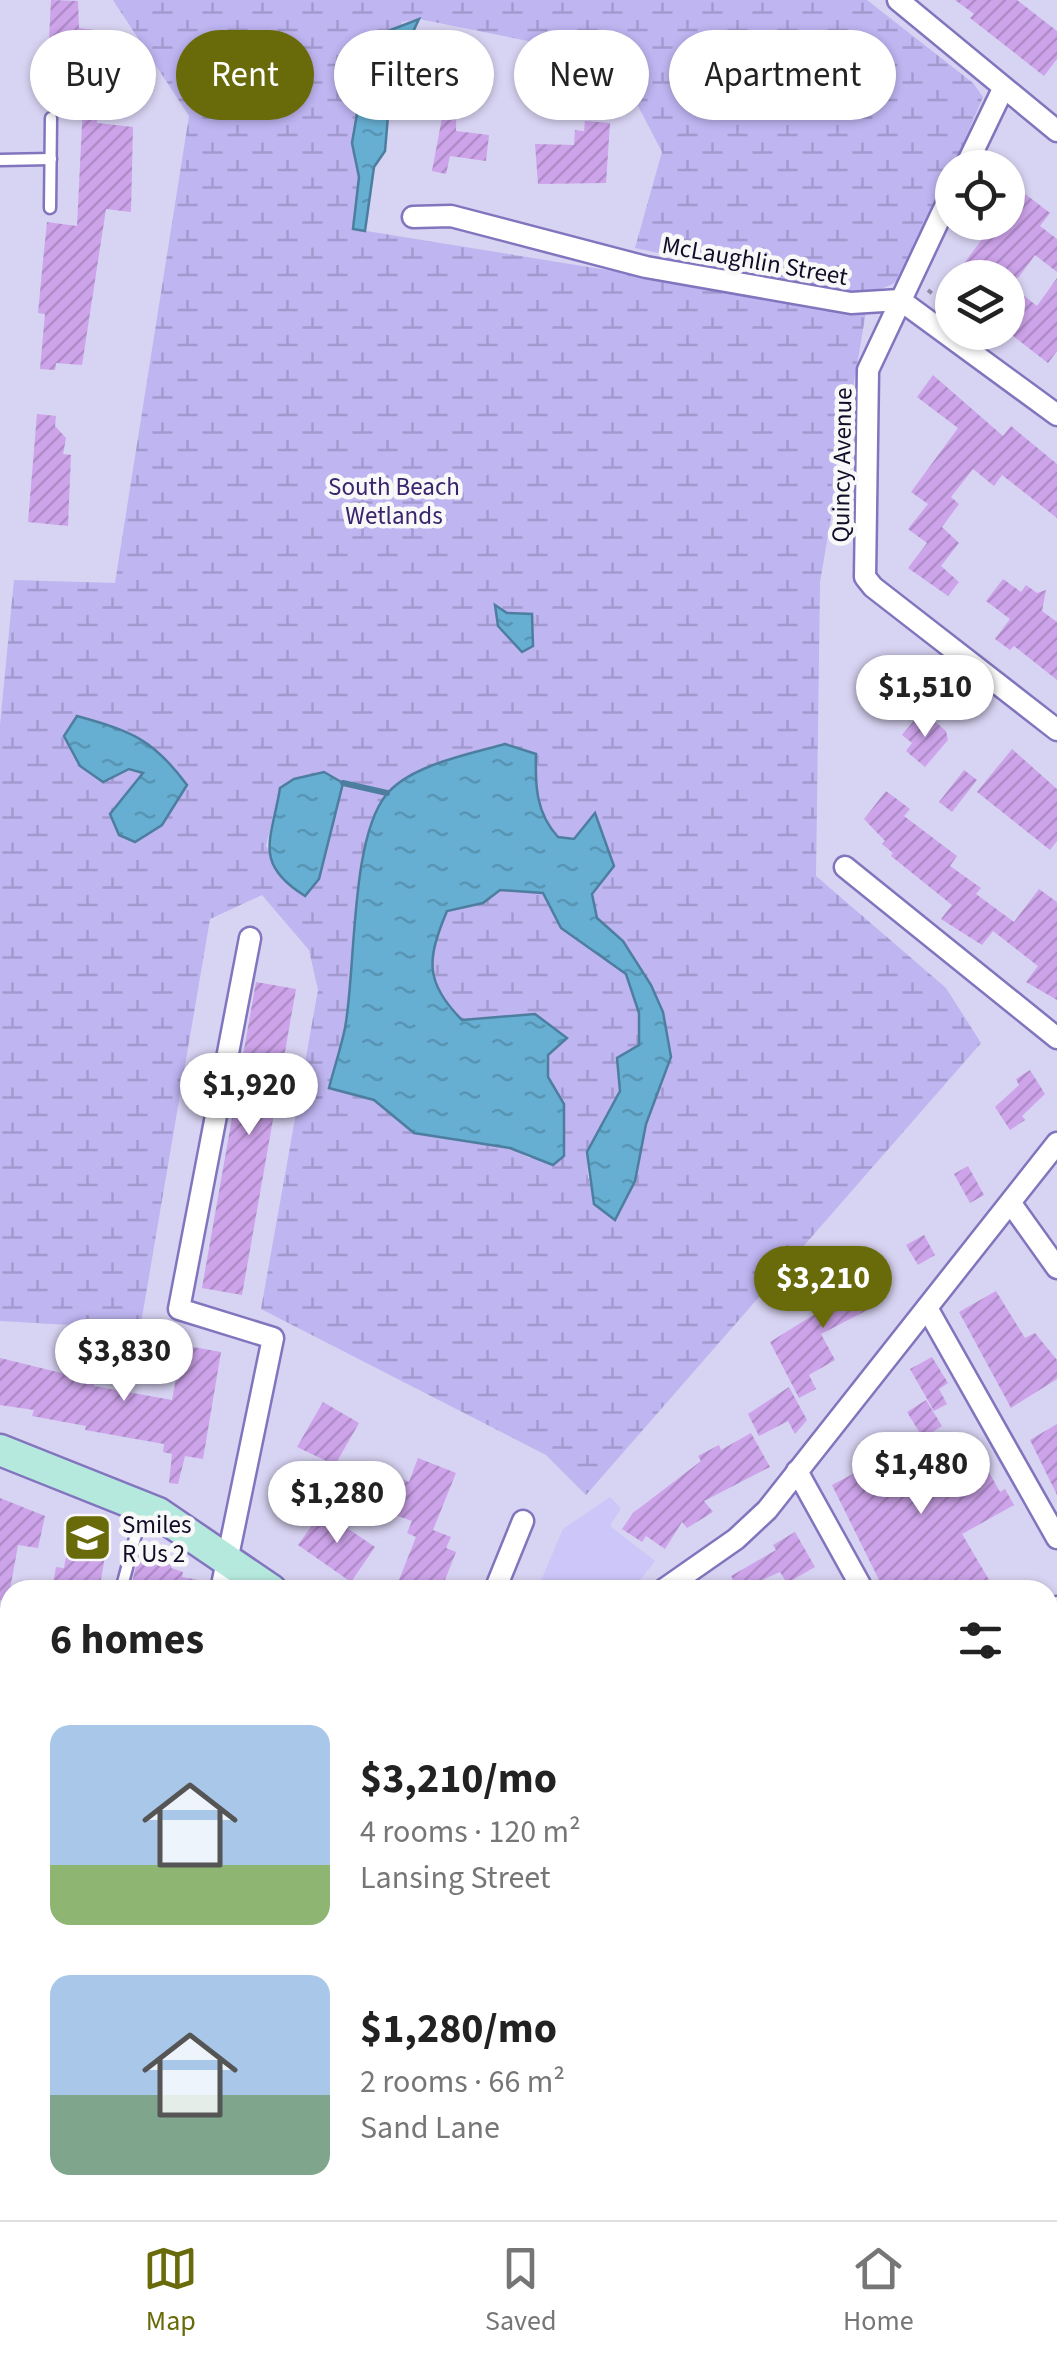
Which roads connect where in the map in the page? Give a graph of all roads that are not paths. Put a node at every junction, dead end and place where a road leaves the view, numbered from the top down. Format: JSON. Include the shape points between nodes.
{"nodes":[{"id":1,"x":898,"y":0,"type":"edge"},
{"id":2,"x":1003,"y":89,"type":"junction"},
{"id":3,"x":51,"y":120,"type":"edge"},
{"id":4,"x":1057,"y":131,"type":"edge"},
{"id":5,"x":974,"y":150,"type":"edge"},
{"id":6,"x":51,"y":159,"type":"junction"},
{"id":7,"x":0,"y":160,"type":"edge"},
{"id":8,"x":50,"y":208,"type":"dead end"},
{"id":9,"x":413,"y":217,"type":"dead end"},
{"id":10,"x":935,"y":227,"type":"edge"},
{"id":11,"x":900,"y":300,"type":"junction"},
{"id":12,"x":1057,"y":415,"type":"edge"},
{"id":13,"x":1057,"y":730,"type":"edge"},
{"id":14,"x":845,"y":867,"type":"dead end"},
{"id":15,"x":250,"y":938,"type":"dead end"},
{"id":16,"x":1057,"y":1038,"type":"edge"},
{"id":17,"x":1057,"y":1142,"type":"edge"},
{"id":18,"x":1012,"y":1205,"type":"junction"},
{"id":19,"x":1057,"y":1268,"type":"edge"},
{"id":20,"x":928,"y":1308,"type":"junction"},
{"id":21,"x":0,"y":1450,"type":"edge"},
{"id":22,"x":797,"y":1471,"type":"junction"},
{"id":23,"x":144,"y":1506,"type":"junction"},
{"id":24,"x":522,"y":1521,"type":"dead end"},
{"id":25,"x":1057,"y":1538,"type":"edge"},
{"id":26,"x":224,"y":1575,"type":"edge"},
{"id":27,"x":124,"y":1580,"type":"edge"},
{"id":28,"x":498,"y":1580,"type":"edge"},
{"id":29,"x":677,"y":1580,"type":"edge"},
{"id":30,"x":858,"y":1580,"type":"edge"}],
"edges":[{"from":1,"to":2,"type":"street"},
{"from":2,"to":4,"type":"street"},
{"from":2,"to":5,"type":"street"},
{"from":3,"to":6,"type":"lane"},
{"from":6,"to":7,"type":"lane"},
{"from":6,"to":8,"type":"lane"},
{"from":9,"to":11,"type":"street","name":"McLaughlin Street","via":[[451,216],[646,267],[851,303]]},
{"from":10,"to":11,"type":"street","name":"Quincy Avenue"},
{"from":11,"to":12,"type":"street"},
{"from":11,"to":13,"type":"street","name":"Quincy Avenue","via":[[868,370],[865,577]]},
{"from":14,"to":16,"type":"street"},
{"from":15,"to":26,"type":"street","via":[[179,1309],[273,1338]]},
{"from":17,"to":18,"type":"street"},
{"from":18,"to":19,"type":"street"},
{"from":18,"to":20,"type":"street"},
{"from":20,"to":22,"type":"street"},
{"from":20,"to":25,"type":"street"},
{"from":21,"to":23,"type":"street"},
{"from":22,"to":29,"type":"street","via":[[736,1539]]},
{"from":22,"to":30,"type":"street"},
{"from":23,"to":26,"type":"street"},
{"from":23,"to":27,"type":"lane"},
{"from":24,"to":28,"type":"street"}]}
